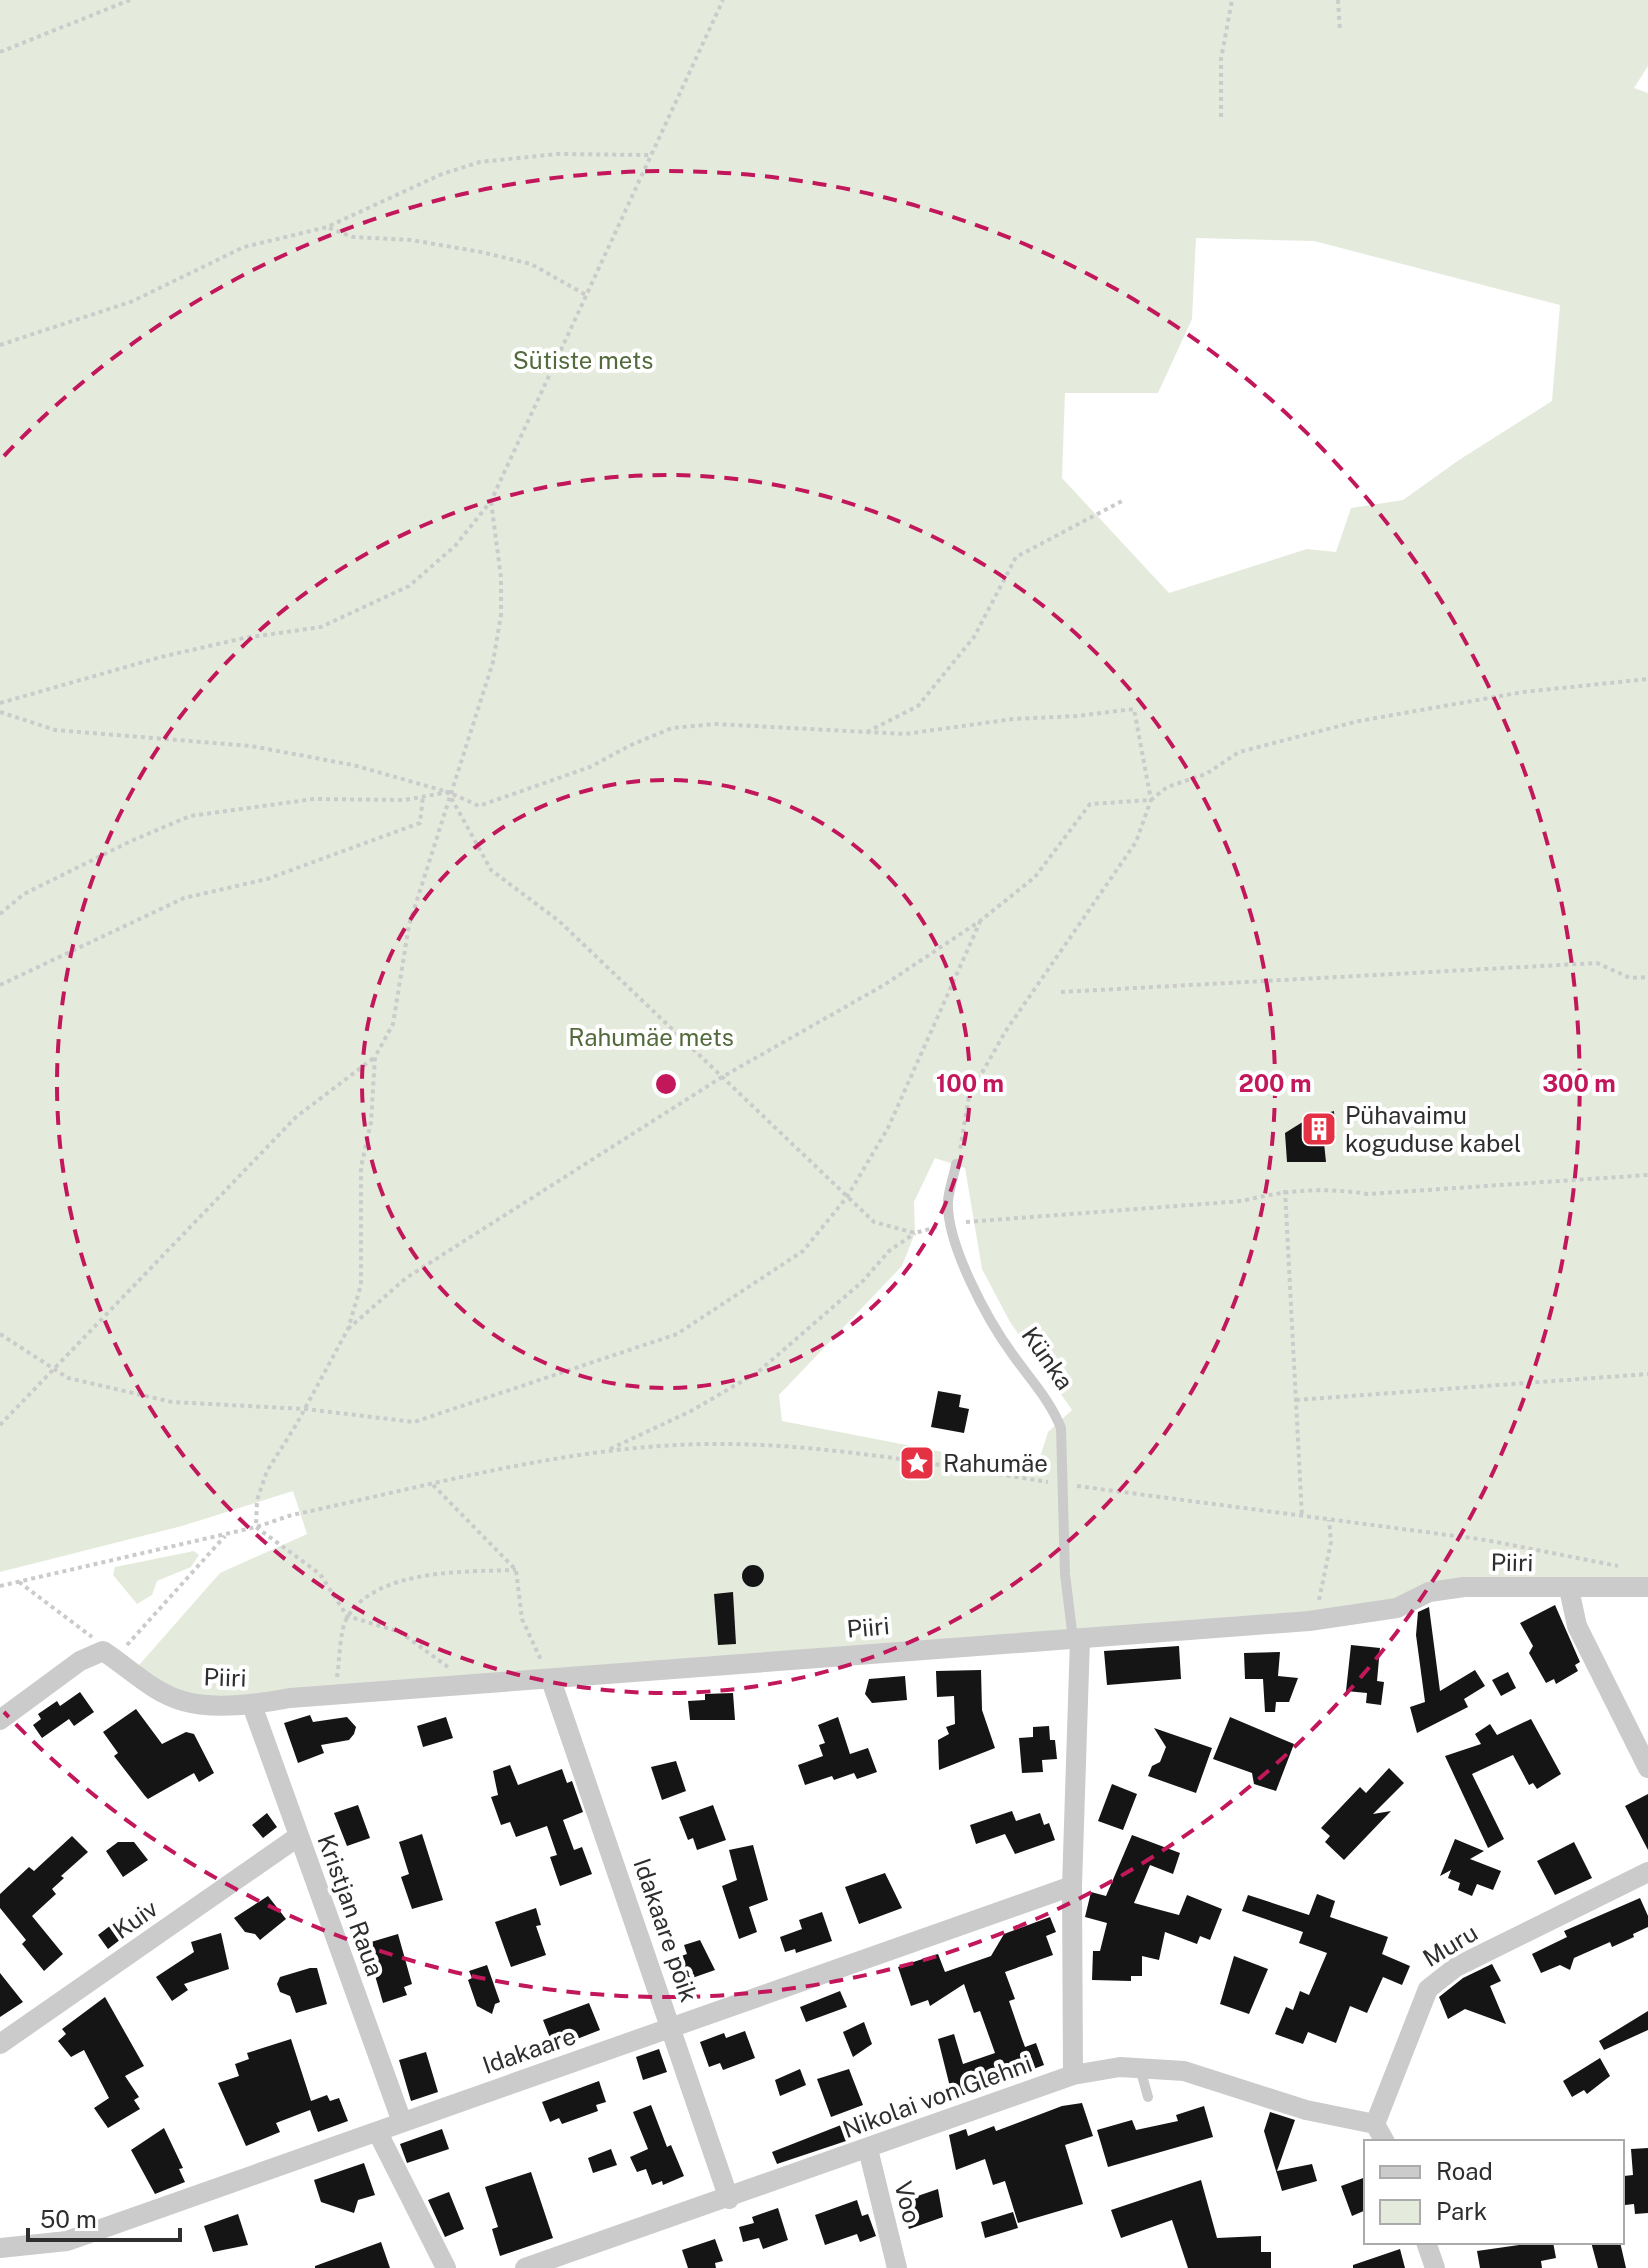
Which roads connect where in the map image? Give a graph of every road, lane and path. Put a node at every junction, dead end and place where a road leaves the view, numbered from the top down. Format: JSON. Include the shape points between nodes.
{"nodes":[{"id":1,"x":130,"y":0,"type":"edge"},
{"id":2,"x":723,"y":0,"type":"edge"},
{"id":3,"x":1232,"y":0,"type":"edge"},
{"id":4,"x":1338,"y":0,"type":"edge"},
{"id":5,"x":1340,"y":31,"type":"dead end"},
{"id":6,"x":0,"y":52,"type":"edge"},
{"id":7,"x":1221,"y":117,"type":"dead end"},
{"id":8,"x":651,"y":155,"type":"junction"},
{"id":9,"x":327,"y":227,"type":"junction"},
{"id":10,"x":586,"y":295,"type":"junction"},
{"id":11,"x":0,"y":345,"type":"edge"},
{"id":12,"x":491,"y":501,"type":"junction"},
{"id":13,"x":1122,"y":501,"type":"dead end"},
{"id":14,"x":1648,"y":679,"type":"edge"},
{"id":15,"x":0,"y":703,"type":"edge"},
{"id":16,"x":0,"y":712,"type":"edge"},
{"id":17,"x":865,"y":733,"type":"junction"},
{"id":18,"x":448,"y":792,"type":"junction"},
{"id":19,"x":423,"y":796,"type":"junction"},
{"id":20,"x":1151,"y":800,"type":"junction"},
{"id":21,"x":0,"y":914,"type":"edge"},
{"id":22,"x":980,"y":921,"type":"junction"},
{"id":23,"x":1648,"y":977,"type":"edge"},
{"id":24,"x":0,"y":985,"type":"edge"},
{"id":25,"x":1061,"y":992,"type":"dead end"},
{"id":26,"x":375,"y":1057,"type":"junction"},
{"id":27,"x":722,"y":1077,"type":"junction"},
{"id":28,"x":956,"y":1164,"type":"joint"},
{"id":29,"x":1648,"y":1175,"type":"edge"},
{"id":30,"x":1285,"y":1190,"type":"junction"},
{"id":31,"x":847,"y":1197,"type":"junction"},
{"id":32,"x":951,"y":1224,"type":"junction"},
{"id":33,"x":915,"y":1233,"type":"junction"},
{"id":34,"x":348,"y":1329,"type":"junction"},
{"id":35,"x":0,"y":1334,"type":"edge"},
{"id":36,"x":53,"y":1368,"type":"junction"},
{"id":37,"x":1648,"y":1374,"type":"edge"},
{"id":38,"x":1296,"y":1400,"type":"junction"},
{"id":39,"x":305,"y":1409,"type":"junction"},
{"id":40,"x":0,"y":1425,"type":"edge"},
{"id":41,"x":604,"y":1451,"type":"junction"},
{"id":42,"x":1065,"y":1484,"type":"junction"},
{"id":43,"x":433,"y":1485,"type":"junction"},
{"id":44,"x":1302,"y":1517,"type":"junction"},
{"id":45,"x":1329,"y":1520,"type":"junction"},
{"id":46,"x":256,"y":1527,"type":"junction"},
{"id":47,"x":226,"y":1534,"type":"junction"},
{"id":48,"x":1624,"y":1567,"type":"dead end"},
{"id":49,"x":516,"y":1570,"type":"junction"},
{"id":50,"x":18,"y":1582,"type":"junction"},
{"id":51,"x":0,"y":1586,"type":"edge"},
{"id":52,"x":1648,"y":1587,"type":"edge"},
{"id":53,"x":1569,"y":1589,"type":"junction"},
{"id":54,"x":347,"y":1616,"type":"junction"},
{"id":55,"x":1316,"y":1620,"type":"junction"},
{"id":56,"x":1076,"y":1639,"type":"junction"},
{"id":57,"x":111,"y":1656,"type":"junction"},
{"id":58,"x":551,"y":1680,"type":"junction"},
{"id":59,"x":473,"y":1686,"type":"junction"},
{"id":60,"x":334,"y":1695,"type":"junction"},
{"id":61,"x":252,"y":1705,"type":"junction"},
{"id":62,"x":0,"y":1720,"type":"edge"},
{"id":63,"x":1648,"y":1768,"type":"edge"},
{"id":64,"x":299,"y":1836,"type":"junction"},
{"id":65,"x":1648,"y":1872,"type":"edge"},
{"id":66,"x":1072,"y":1886,"type":"junction"},
{"id":67,"x":672,"y":2027,"type":"junction"},
{"id":68,"x":0,"y":2044,"type":"edge"},
{"id":69,"x":1139,"y":2066,"type":"junction"},
{"id":70,"x":1073,"y":2075,"type":"junction"},
{"id":71,"x":1148,"y":2097,"type":"dead end"},
{"id":72,"x":402,"y":2122,"type":"junction"},
{"id":73,"x":378,"y":2133,"type":"junction"},
{"id":74,"x":1380,"y":2133,"type":"edge"},
{"id":75,"x":868,"y":2149,"type":"junction"},
{"id":76,"x":729,"y":2199,"type":"junction"},
{"id":77,"x":1427,"y":2244,"type":"edge"},
{"id":78,"x":0,"y":2248,"type":"edge"},
{"id":79,"x":446,"y":2268,"type":"edge"},
{"id":80,"x":525,"y":2268,"type":"edge"},
{"id":81,"x":897,"y":2268,"type":"edge"},
{"id":82,"x":1435,"y":2268,"type":"edge"}],
"edges":[{"from":1,"to":6,"type":"path"},
{"from":2,"to":8,"type":"path"},
{"from":3,"to":7,"type":"path","via":[[1221,59]]},
{"from":4,"to":5,"type":"path"},
{"from":8,"to":9,"type":"path","via":[[557,154],[480,162]]},
{"from":8,"to":10,"type":"path"},
{"from":9,"to":10,"type":"path","via":[[353,237],[411,240],[531,264]]},
{"from":9,"to":11,"type":"path","via":[[244,247],[133,301]]},
{"from":10,"to":12,"type":"path"},
{"from":12,"to":15,"type":"path","via":[[455,546],[409,586],[321,627],[161,657]]},
{"from":12,"to":18,"type":"path","via":[[501,615],[493,662]]},
{"from":13,"to":17,"type":"path","via":[[1016,557],[974,637],[918,706]]},
{"from":14,"to":20,"type":"path","via":[[1523,692],[1283,739],[1239,752]]},
{"from":16,"to":18,"type":"path","via":[[55,730],[266,749],[353,765]]},
{"from":17,"to":18,"type":"path","via":[[715,724],[672,728],[590,767],[479,806]]},
{"from":17,"to":20,"type":"path","via":[[905,734],[1134,709]]},
{"from":18,"to":19,"type":"path"},
{"from":18,"to":26,"type":"path","via":[[409,925],[393,1024]]},
{"from":18,"to":27,"type":"path","via":[[491,870],[559,921]]},
{"from":19,"to":21,"type":"path","via":[[314,799],[190,816],[24,894]]},
{"from":19,"to":24,"type":"path","via":[[420,823],[267,879],[184,898]]},
{"from":20,"to":22,"type":"path","via":[[1090,804],[1035,877]]},
{"from":20,"to":28,"type":"path","via":[[1136,842],[1005,1032],[969,1096]]},
{"from":22,"to":27,"type":"path","via":[[884,985]]},
{"from":22,"to":31,"type":"path","via":[[888,1128]]},
{"from":23,"to":25,"type":"path","via":[[1630,978],[1597,963]]},
{"from":26,"to":34,"type":"path","via":[[371,1122],[361,1167],[361,1285]]},
{"from":26,"to":36,"type":"path","via":[[296,1117]]},
{"from":27,"to":31,"type":"path"},
{"from":27,"to":34,"type":"path","via":[[406,1278]]},
{"from":28,"to":32,"type":"lane","name":"Künka","via":[[948,1202]]},
{"from":29,"to":30,"type":"path","via":[[1368,1194],[1330,1188]]},
{"from":30,"to":32,"type":"path","via":[[1242,1201]]},
{"from":30,"to":38,"type":"path"},
{"from":31,"to":33,"type":"path","via":[[874,1222]]},
{"from":31,"to":39,"type":"path","via":[[803,1251],[677,1334],[414,1422]]},
{"from":32,"to":33,"type":"path"},
{"from":32,"to":42,"type":"lane","name":"Künka","via":[[970,1279],[1010,1353],[1061,1428]]},
{"from":33,"to":41,"type":"path","via":[[758,1372],[691,1411]]},
{"from":34,"to":39,"type":"path"},
{"from":35,"to":36,"type":"path"},
{"from":36,"to":39,"type":"path","via":[[68,1378],[172,1402]]},
{"from":36,"to":40,"type":"path"},
{"from":37,"to":38,"type":"path"},
{"from":38,"to":44,"type":"path"},
{"from":39,"to":46,"type":"path","via":[[267,1471],[257,1500]]},
{"from":41,"to":42,"type":"path","via":[[712,1444],[805,1450]]},
{"from":41,"to":43,"type":"path"},
{"from":42,"to":44,"type":"path"},
{"from":42,"to":56,"type":"lane","name":"Künka","via":[[1065,1574]]},
{"from":43,"to":46,"type":"path"},
{"from":43,"to":49,"type":"path"},
{"from":44,"to":45,"type":"path"},
{"from":45,"to":48,"type":"path","via":[[1486,1540]]},
{"from":45,"to":55,"type":"path","via":[[1331,1542]]},
{"from":46,"to":47,"type":"path"},
{"from":46,"to":54,"type":"path","via":[[320,1574]]},
{"from":47,"to":50,"type":"path"},
{"from":47,"to":57,"type":"path"},
{"from":49,"to":54,"type":"path","via":[[434,1574],[382,1586]]},
{"from":49,"to":58,"type":"path","via":[[522,1619]]},
{"from":50,"to":51,"type":"path"},
{"from":50,"to":57,"type":"path"},
{"from":52,"to":53,"type":"street","name":"Piiri"},
{"from":53,"to":55,"type":"street","name":"Piiri","via":[[1452,1589],[1429,1592],[1397,1608]]},
{"from":53,"to":63,"type":"street","via":[[1577,1626]]},
{"from":54,"to":59,"type":"path","via":[[400,1632]]},
{"from":54,"to":60,"type":"path"},
{"from":55,"to":56,"type":"street","name":"Piiri"},
{"from":56,"to":58,"type":"street","name":"Piiri"},
{"from":56,"to":66,"type":"street","name":"Künka"},
{"from":57,"to":61,"type":"street","name":"Piiri","via":[[183,1701]]},
{"from":57,"to":62,"type":"street","via":[[80,1661]]},
{"from":58,"to":59,"type":"street","name":"Piiri"},
{"from":58,"to":67,"type":"street","name":"Idakaare põik"},
{"from":59,"to":60,"type":"street","name":"Piiri"},
{"from":60,"to":61,"type":"street","name":"Piiri"},
{"from":61,"to":64,"type":"street","name":"Kristjan Raua"},
{"from":64,"to":68,"type":"street","name":"Kuiv"},
{"from":64,"to":72,"type":"street","name":"Kristjan Raua"},
{"from":65,"to":74,"type":"street","name":"Muru","via":[[1456,1967],[1428,1989]]},
{"from":66,"to":67,"type":"street","name":"Idakaare"},
{"from":66,"to":70,"type":"street","name":"Künka"},
{"from":67,"to":72,"type":"street","name":"Idakaare"},
{"from":67,"to":76,"type":"street","name":"Idakaare põik","via":[[683,2074]]},
{"from":69,"to":70,"type":"street","name":"Nikolai von Glehni"},
{"from":69,"to":71,"type":"lane"},
{"from":69,"to":74,"type":"street","name":"Nikolai von Glehni","via":[[1184,2071]]},
{"from":70,"to":75,"type":"street","name":"Nikolai von Glehni"},
{"from":72,"to":73,"type":"street","name":"Idakaare"},
{"from":73,"to":78,"type":"street","name":"Idakaare","via":[[67,2241]]},
{"from":73,"to":79,"type":"street"},
{"from":75,"to":76,"type":"street","name":"Nikolai von Glehni"},
{"from":75,"to":81,"type":"street","name":"Voo"},
{"from":76,"to":80,"type":"street","name":"Nikolai von Glehni"},
{"from":77,"to":82,"type":"street"}]}
